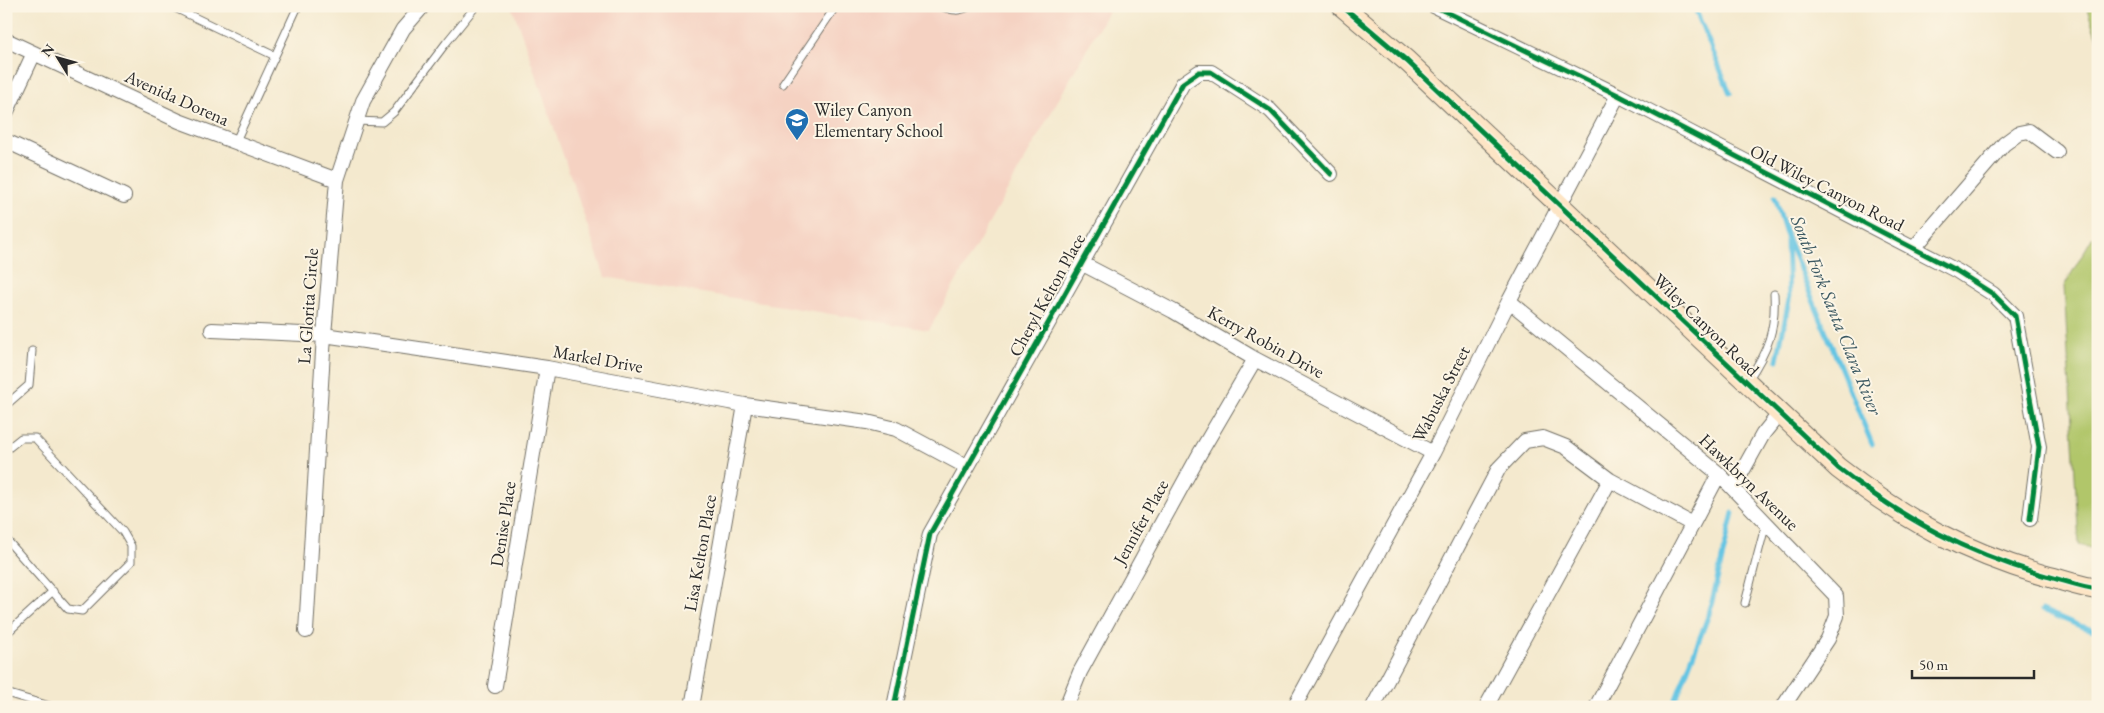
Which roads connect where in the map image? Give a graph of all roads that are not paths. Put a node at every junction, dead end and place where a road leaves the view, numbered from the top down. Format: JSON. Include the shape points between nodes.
{"nodes":[{"id":1,"x":170,"y":6,"type":"edge"},
{"id":2,"x":298,"y":6,"type":"edge"},
{"id":3,"x":423,"y":6,"type":"edge"},
{"id":4,"x":476,"y":6,"type":"edge"},
{"id":5,"x":836,"y":6,"type":"edge"},
{"id":6,"x":942,"y":6,"type":"edge"},
{"id":7,"x":970,"y":6,"type":"edge"},
{"id":8,"x":1342,"y":6,"type":"edge"},
{"id":9,"x":1434,"y":6,"type":"edge"},
{"id":10,"x":6,"y":40,"type":"edge"},
{"id":11,"x":34,"y":53,"type":"junction"},
{"id":12,"x":275,"y":56,"type":"junction"},
{"id":13,"x":783,"y":84,"type":"dead end"},
{"id":14,"x":1618,"y":95,"type":"junction"},
{"id":15,"x":6,"y":113,"type":"edge"},
{"id":16,"x":356,"y":121,"type":"junction"},
{"id":17,"x":6,"y":141,"type":"edge"},
{"id":18,"x":235,"y":144,"type":"junction"},
{"id":19,"x":2057,"y":152,"type":"dead end"},
{"id":20,"x":1331,"y":174,"type":"dead end"},
{"id":21,"x":337,"y":180,"type":"junction"},
{"id":22,"x":124,"y":196,"type":"dead end"},
{"id":23,"x":1561,"y":206,"type":"junction"},
{"id":24,"x":1914,"y":248,"type":"junction"},
{"id":25,"x":1081,"y":263,"type":"junction"},
{"id":26,"x":1774,"y":294,"type":"dead end"},
{"id":27,"x":1509,"y":301,"type":"junction"},
{"id":28,"x":212,"y":330,"type":"dead end"},
{"id":29,"x":324,"y":335,"type":"junction"},
{"id":30,"x":32,"y":351,"type":"dead end"},
{"id":31,"x":1255,"y":359,"type":"junction"},
{"id":32,"x":547,"y":368,"type":"junction"},
{"id":33,"x":1747,"y":382,"type":"junction"},
{"id":34,"x":745,"y":405,"type":"junction"},
{"id":35,"x":6,"y":406,"type":"edge"},
{"id":36,"x":1779,"y":414,"type":"junction"},
{"id":37,"x":6,"y":450,"type":"edge"},
{"id":38,"x":1432,"y":453,"type":"junction"},
{"id":39,"x":967,"y":467,"type":"junction"},
{"id":40,"x":1719,"y":474,"type":"junction"},
{"id":41,"x":1610,"y":480,"type":"junction"},
{"id":42,"x":1733,"y":488,"type":"junction"},
{"id":43,"x":2030,"y":519,"type":"dead end"},
{"id":44,"x":1766,"y":523,"type":"junction"},
{"id":45,"x":1692,"y":524,"type":"junction"},
{"id":46,"x":6,"y":540,"type":"edge"},
{"id":47,"x":2098,"y":589,"type":"edge"},
{"id":48,"x":53,"y":591,"type":"junction"},
{"id":49,"x":1745,"y":603,"type":"dead end"},
{"id":50,"x":306,"y":631,"type":"dead end"},
{"id":51,"x":6,"y":634,"type":"edge"},
{"id":52,"x":495,"y":686,"type":"dead end"},
{"id":53,"x":6,"y":693,"type":"edge"},
{"id":54,"x":53,"y":707,"type":"edge"},
{"id":55,"x":692,"y":707,"type":"edge"},
{"id":56,"x":894,"y":707,"type":"edge"},
{"id":57,"x":1066,"y":707,"type":"edge"},
{"id":58,"x":1294,"y":707,"type":"edge"},
{"id":59,"x":1372,"y":707,"type":"edge"},
{"id":60,"x":1486,"y":707,"type":"edge"},
{"id":61,"x":1596,"y":707,"type":"edge"},
{"id":62,"x":1783,"y":707,"type":"edge"}],
"edges":[{"from":1,"to":12,"type":"lane"},
{"from":2,"to":12,"type":"lane"},
{"from":3,"to":16,"type":"street","name":"La Glorita Circle","via":[[404,29],[363,101]]},
{"from":4,"to":16,"type":"lane","via":[[394,112],[382,122]]},
{"from":5,"to":13,"type":"lane"},
{"from":6,"to":7,"type":"lane","via":[[958,11]]},
{"from":8,"to":23,"type":"street","name":"Wiley Canyon Road","via":[[1407,60]]},
{"from":9,"to":14,"type":"street","name":"Old Wiley Canyon Road"},
{"from":10,"to":11,"type":"street","name":"Avenida Dorena"},
{"from":11,"to":15,"type":"street"},
{"from":11,"to":18,"type":"street","name":"Avenida Dorena"},
{"from":12,"to":18,"type":"lane"},
{"from":14,"to":23,"type":"street","name":"Wabuska Street"},
{"from":14,"to":24,"type":"street","name":"Old Wiley Canyon Road"},
{"from":16,"to":21,"type":"street","name":"La Glorita Circle"},
{"from":17,"to":22,"type":"street"},
{"from":18,"to":21,"type":"street","name":"Avenida Dorena"},
{"from":19,"to":24,"type":"street","via":[[2029,131],[2018,133],[2004,144]]},
{"from":20,"to":25,"type":"street","name":"Cheryl Kelton Place","via":[[1270,110],[1211,72],[1199,72],[1183,83]]},
{"from":21,"to":29,"type":"street","name":"La Glorita Circle"},
{"from":23,"to":27,"type":"street","name":"Wabuska Street"},
{"from":23,"to":33,"type":"street","name":"Wiley Canyon Road"},
{"from":24,"to":43,"type":"street","name":"Old Wiley Canyon Road","via":[[1993,294],[2015,316],[2039,447]]},
{"from":25,"to":31,"type":"street","name":"Kerry Robin Drive"},
{"from":25,"to":39,"type":"street","name":"Cheryl Kelton Place"},
{"from":26,"to":33,"type":"lane","via":[[1775,314],[1770,339],[1761,362]]},
{"from":27,"to":38,"type":"street","name":"Wabuska Street"},
{"from":27,"to":40,"type":"street","name":"Hawkbryn Avenue"},
{"from":28,"to":29,"type":"street","name":"Markel Drive"},
{"from":29,"to":32,"type":"street","name":"Markel Drive"},
{"from":29,"to":50,"type":"street","name":"La Glorita Circle"},
{"from":30,"to":35,"type":"lane","via":[[29,385]]},
{"from":31,"to":38,"type":"street","name":"Kerry Robin Drive"},
{"from":31,"to":57,"type":"street","name":"Jennifer Place","via":[[1080,672]]},
{"from":32,"to":34,"type":"street","name":"Markel Drive"},
{"from":32,"to":52,"type":"street","name":"Denise Place"},
{"from":33,"to":36,"type":"street","name":"Wiley Canyon Road"},
{"from":34,"to":39,"type":"street","name":"Markel Drive","via":[[896,429]]},
{"from":34,"to":55,"type":"street","name":"Lisa Kelton Place"},
{"from":36,"to":42,"type":"street","via":[[1763,434]]},
{"from":36,"to":47,"type":"street","name":"Wiley Canyon Road","via":[[1838,468],[1877,498],[1922,526],[1974,552]]},
{"from":37,"to":48,"type":"lane","via":[[21,438],[35,438],[123,532],[131,546],[131,562],[82,610],[68,609]]},
{"from":38,"to":58,"type":"street","name":"Wabuska Street"},
{"from":39,"to":56,"type":"street","name":"Cheryl Kelton Place","via":[[930,534]]},
{"from":40,"to":42,"type":"street","name":"Hawkbryn Avenue"},
{"from":40,"to":45,"type":"street"},
{"from":41,"to":45,"type":"street"},
{"from":41,"to":59,"type":"street","via":[[1566,447],[1543,438],[1525,441],[1499,468]]},
{"from":41,"to":60,"type":"street"},
{"from":42,"to":44,"type":"street","name":"Hawkbryn Avenue"},
{"from":44,"to":49,"type":"lane"},
{"from":44,"to":62,"type":"street","name":"Hawkbryn Avenue","via":[[1836,596],[1837,616],[1828,639]]},
{"from":45,"to":61,"type":"street"},
{"from":46,"to":48,"type":"lane"},
{"from":48,"to":51,"type":"lane"},
{"from":53,"to":54,"type":"lane"}]}
